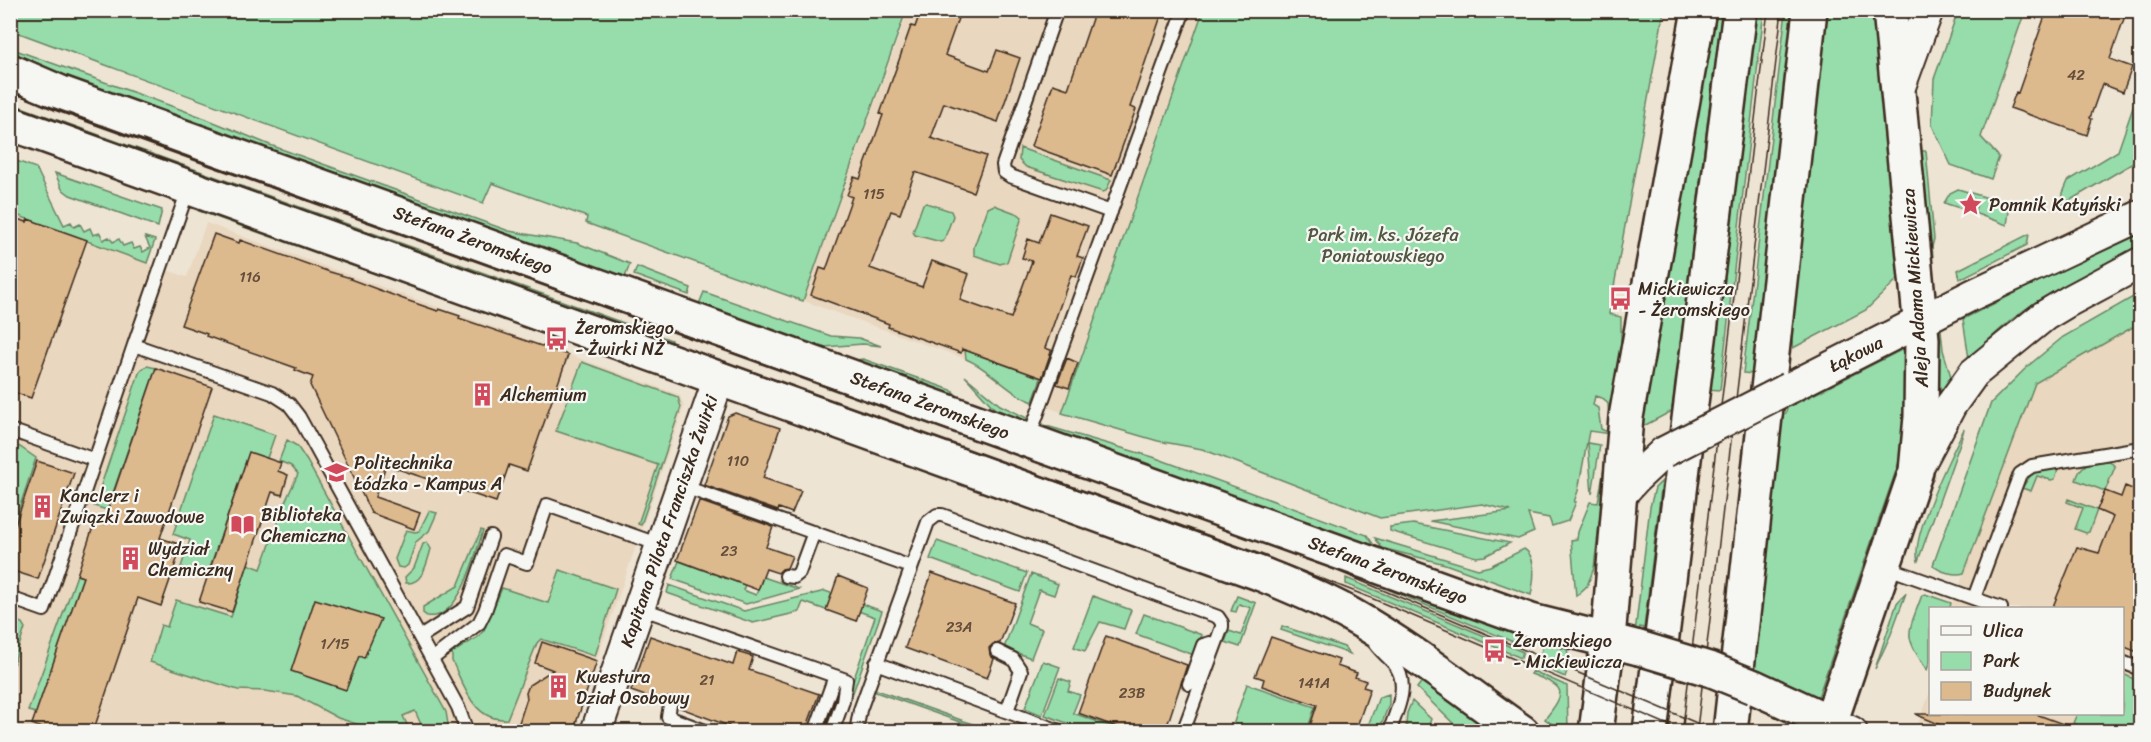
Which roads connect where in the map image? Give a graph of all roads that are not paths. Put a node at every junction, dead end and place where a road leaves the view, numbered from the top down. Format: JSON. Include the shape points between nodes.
{"nodes":[{"id":1,"x":1057,"y":10,"type":"edge"},
{"id":2,"x":1184,"y":10,"type":"edge"},
{"id":3,"x":1699,"y":10,"type":"edge"},
{"id":4,"x":1740,"y":10,"type":"edge"},
{"id":5,"x":1810,"y":10,"type":"edge"},
{"id":6,"x":1890,"y":10,"type":"edge"},
{"id":7,"x":1923,"y":23,"type":"edge"},
{"id":8,"x":10,"y":70,"type":"edge"},
{"id":9,"x":1898,"y":92,"type":"junction"},
{"id":10,"x":10,"y":123,"type":"edge"},
{"id":11,"x":189,"y":187,"type":"junction"},
{"id":12,"x":1111,"y":212,"type":"junction"},
{"id":13,"x":2140,"y":216,"type":"edge"},
{"id":14,"x":2140,"y":263,"type":"edge"},
{"id":15,"x":1920,"y":321,"type":"junction"},
{"id":16,"x":134,"y":345,"type":"junction"},
{"id":17,"x":719,"y":378,"type":"junction"},
{"id":18,"x":10,"y":430,"type":"edge"},
{"id":19,"x":1028,"y":441,"type":"junction"},
{"id":20,"x":2140,"y":448,"type":"edge"},
{"id":21,"x":95,"y":460,"type":"junction"},
{"id":22,"x":1916,"y":471,"type":"junction"},
{"id":23,"x":681,"y":485,"type":"junction"},
{"id":24,"x":1618,"y":498,"type":"junction"},
{"id":25,"x":814,"y":532,"type":"junction"},
{"id":26,"x":491,"y":537,"type":"dead end"},
{"id":27,"x":660,"y":545,"type":"junction"},
{"id":28,"x":911,"y":567,"type":"junction"},
{"id":29,"x":1885,"y":567,"type":"junction"},
{"id":30,"x":786,"y":576,"type":"dead end"},
{"id":31,"x":1612,"y":576,"type":"junction"},
{"id":32,"x":10,"y":598,"type":"edge"},
{"id":33,"x":1974,"y":598,"type":"junction"},
{"id":34,"x":639,"y":607,"type":"junction"},
{"id":35,"x":1996,"y":607,"type":"edge"},
{"id":36,"x":1368,"y":625,"type":"junction"},
{"id":37,"x":1571,"y":631,"type":"junction"},
{"id":38,"x":420,"y":636,"type":"junction"},
{"id":39,"x":1608,"y":640,"type":"junction"},
{"id":40,"x":1215,"y":645,"type":"junction"},
{"id":41,"x":997,"y":651,"type":"dead end"},
{"id":42,"x":432,"y":659,"type":"junction"},
{"id":43,"x":876,"y":663,"type":"junction"},
{"id":44,"x":2124,"y":663,"type":"edge"},
{"id":45,"x":2140,"y":669,"type":"edge"},
{"id":46,"x":835,"y":676,"type":"junction"},
{"id":47,"x":1189,"y":684,"type":"dead end"},
{"id":48,"x":670,"y":705,"type":"dead end"},
{"id":49,"x":1006,"y":711,"type":"junction"},
{"id":50,"x":1836,"y":728,"type":"edge"},
{"id":51,"x":467,"y":732,"type":"edge"},
{"id":52,"x":596,"y":732,"type":"edge"},
{"id":53,"x":708,"y":732,"type":"edge"},
{"id":54,"x":815,"y":732,"type":"edge"},
{"id":55,"x":832,"y":732,"type":"edge"},
{"id":56,"x":856,"y":732,"type":"edge"},
{"id":57,"x":1062,"y":732,"type":"edge"},
{"id":58,"x":1183,"y":732,"type":"edge"},
{"id":59,"x":1389,"y":732,"type":"edge"},
{"id":60,"x":1522,"y":732,"type":"edge"},
{"id":61,"x":1596,"y":732,"type":"edge"},
{"id":62,"x":1650,"y":732,"type":"edge"},
{"id":63,"x":1730,"y":732,"type":"edge"}],
"edges":[{"from":1,"to":12,"type":"lane","via":[[1003,165],[1004,172]]},
{"from":2,"to":12,"type":"lane"},
{"from":3,"to":24,"type":"main road","via":[[1626,417]]},
{"from":4,"to":62,"type":"main road"},
{"from":5,"to":63,"type":"main road"},
{"from":6,"to":9,"type":"main road","name":"Aleja Adama Mickiewicza"},
{"from":7,"to":9,"type":"street"},
{"from":8,"to":19,"type":"main road","name":"Stefana Żeromskiego","via":[[60,93]]},
{"from":9,"to":15,"type":"main road","name":"Aleja Adama Mickiewicza"},
{"from":10,"to":11,"type":"main road"},
{"from":11,"to":16,"type":"lane"},
{"from":11,"to":17,"type":"main road"},
{"from":12,"to":19,"type":"lane"},
{"from":13,"to":15,"type":"street","name":"Łąkowa"},
{"from":14,"to":22,"type":"street","via":[[2044,316],[1974,373],[1951,405]]},
{"from":15,"to":22,"type":"main road","name":"Aleja Adama Mickiewicza","via":[[1923,379]]},
{"from":15,"to":24,"type":"street","name":"Łąkowa","bridge":true,"via":[[1664,452]]},
{"from":16,"to":21,"type":"lane"},
{"from":16,"to":38,"type":"lane","via":[[272,393],[289,405]]},
{"from":17,"to":23,"type":"street","name":"Kapitana Pilota Franciszka Żwirki"},
{"from":17,"to":36,"type":"main road","via":[[1258,573]]},
{"from":18,"to":21,"type":"lane"},
{"from":19,"to":37,"type":"main road","name":"Stefana Żeromskiego","via":[[1531,621]]},
{"from":20,"to":33,"type":"lane","via":[[2032,466],[2020,474]]},
{"from":21,"to":32,"type":"lane","via":[[44,610]]},
{"from":22,"to":29,"type":"main road","name":"Aleja Adama Mickiewicza"},
{"from":23,"to":25,"type":"lane"},
{"from":23,"to":27,"type":"street","name":"Kapitana Pilota Franciszka Żwirki"},
{"from":24,"to":31,"type":"main road"},
{"from":25,"to":28,"type":"lane"},
{"from":25,"to":30,"type":"lane","via":[[799,573]]},
{"from":26,"to":38,"type":"lane","via":[[467,607]]},
{"from":27,"to":34,"type":"street","name":"Kapitana Pilota Franciszka Żwirki"},
{"from":27,"to":42,"type":"lane","via":[[547,506],[527,563],[504,555],[479,623]]},
{"from":28,"to":40,"type":"lane","via":[[928,522],[942,515],[1216,616],[1222,623]]},
{"from":28,"to":43,"type":"lane"},
{"from":29,"to":33,"type":"lane"},
{"from":29,"to":50,"type":"main road","name":"Aleja Adama Mickiewicza"},
{"from":31,"to":37,"type":"main road","via":[[1576,619]]},
{"from":31,"to":39,"type":"main road"},
{"from":33,"to":35,"type":"lane"},
{"from":34,"to":46,"type":"lane"},
{"from":34,"to":52,"type":"street","name":"Kapitana Pilota Franciszka Żwirki"},
{"from":36,"to":59,"type":"lane","via":[[1374,642],[1402,678]]},
{"from":36,"to":60,"type":"main road"},
{"from":37,"to":39,"type":"main road","name":"Stefana Żeromskiego"},
{"from":38,"to":42,"type":"lane"},
{"from":39,"to":50,"type":"main road","name":"Stefana Żeromskiego","bridge":true,"via":[[1712,670]]},
{"from":39,"to":61,"type":"main road"},
{"from":40,"to":47,"type":"lane","via":[[1203,645]]},
{"from":40,"to":58,"type":"lane"},
{"from":41,"to":49,"type":"lane","via":[[1013,658],[1021,671]]},
{"from":42,"to":51,"type":"lane"},
{"from":43,"to":49,"type":"lane"},
{"from":43,"to":56,"type":"lane"},
{"from":44,"to":45,"type":"lane"},
{"from":46,"to":54,"type":"lane"},
{"from":46,"to":55,"type":"lane","via":[[846,680]]},
{"from":48,"to":53,"type":"lane","via":[[668,717]]},
{"from":49,"to":57,"type":"lane"}]}
